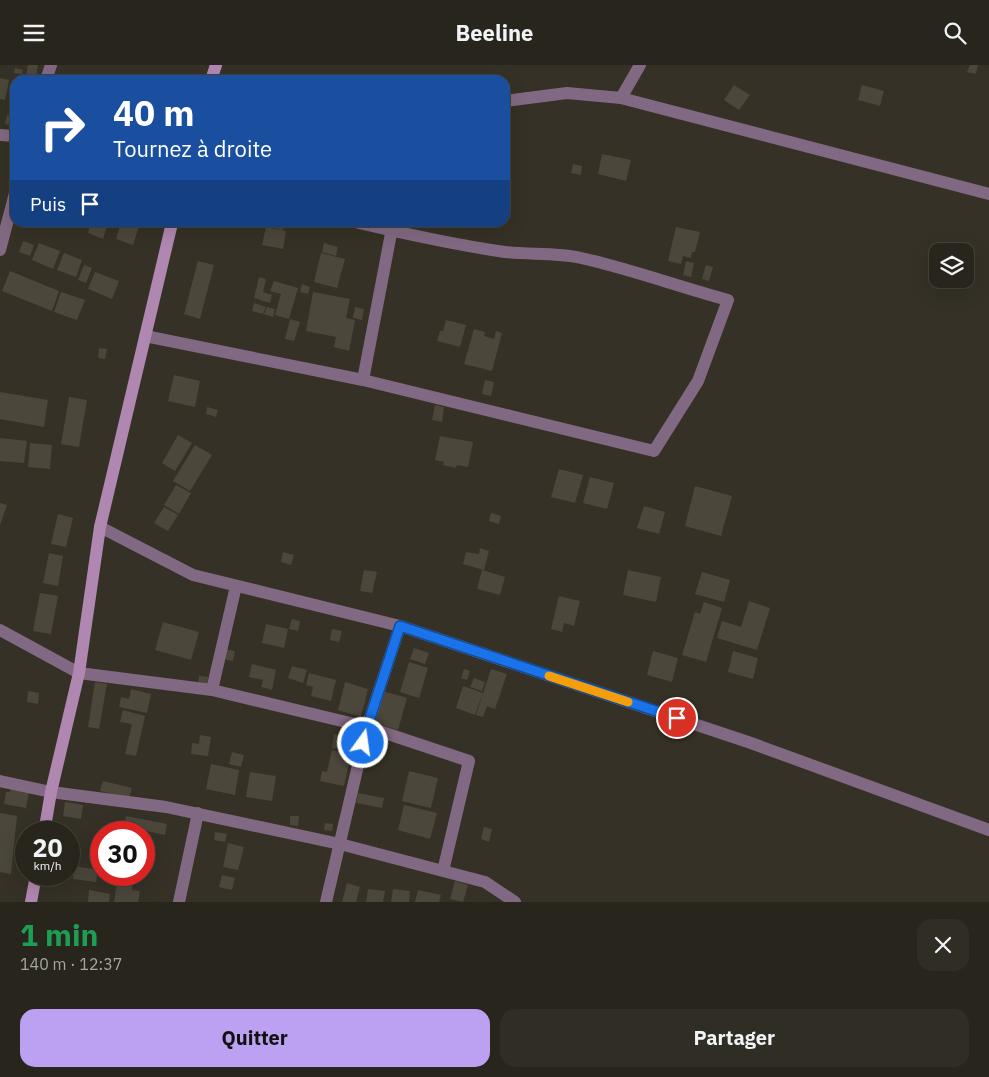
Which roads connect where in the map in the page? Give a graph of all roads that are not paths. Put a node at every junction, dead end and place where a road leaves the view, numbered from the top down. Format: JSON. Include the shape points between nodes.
{"nodes":[{"id":1,"x":640,"y":65,"type":"edge"},
{"id":2,"x":621,"y":98,"type":"junction"},
{"id":3,"x":510,"y":100,"type":"edge"},
{"id":4,"x":989,"y":194,"type":"edge"},
{"id":5,"x":10,"y":212,"type":"edge"},
{"id":6,"x":171,"y":227,"type":"edge"},
{"id":7,"x":392,"y":227,"type":"edge"},
{"id":8,"x":396,"y":227,"type":"edge"},
{"id":9,"x":0,"y":250,"type":"edge"},
{"id":10,"x":145,"y":336,"type":"junction"},
{"id":11,"x":363,"y":380,"type":"junction"},
{"id":12,"x":100,"y":527,"type":"junction"},
{"id":13,"x":236,"y":586,"type":"junction"},
{"id":14,"x":400,"y":626,"type":"junction"},
{"id":15,"x":0,"y":630,"type":"edge"},
{"id":16,"x":79,"y":673,"type":"junction"},
{"id":17,"x":212,"y":690,"type":"junction"},
{"id":18,"x":367,"y":727,"type":"junction"},
{"id":19,"x":0,"y":781,"type":"edge"},
{"id":20,"x":52,"y":792,"type":"junction"},
{"id":21,"x":198,"y":813,"type":"junction"},
{"id":22,"x":46,"y":821,"type":"edge"},
{"id":23,"x":989,"y":830,"type":"edge"},
{"id":24,"x":340,"y":844,"type":"junction"},
{"id":25,"x":443,"y":871,"type":"junction"},
{"id":26,"x":34,"y":886,"type":"edge"},
{"id":27,"x":31,"y":902,"type":"edge"},
{"id":28,"x":179,"y":902,"type":"edge"},
{"id":29,"x":326,"y":902,"type":"edge"},
{"id":30,"x":515,"y":902,"type":"edge"}],
"edges":[{"from":1,"to":2,"type":"street"},
{"from":2,"to":3,"type":"street","via":[[567,93]]},
{"from":2,"to":4,"type":"street"},
{"from":5,"to":9,"type":"street"},
{"from":6,"to":10,"type":"street"},
{"from":7,"to":11,"type":"street"},
{"from":8,"to":11,"type":"street","via":[[505,252],[579,257],[728,300],[698,381],[654,451]]},
{"from":10,"to":11,"type":"street"},
{"from":10,"to":12,"type":"street"},
{"from":12,"to":13,"type":"street","via":[[193,575]]},
{"from":12,"to":16,"type":"street"},
{"from":13,"to":14,"type":"street"},
{"from":13,"to":17,"type":"street"},
{"from":14,"to":18,"type":"street"},
{"from":14,"to":23,"type":"street","via":[[751,743]]},
{"from":15,"to":16,"type":"street"},
{"from":16,"to":17,"type":"street"},
{"from":16,"to":20,"type":"street"},
{"from":17,"to":18,"type":"street"},
{"from":18,"to":24,"type":"street"},
{"from":18,"to":25,"type":"street","via":[[469,761]]},
{"from":19,"to":20,"type":"street"},
{"from":20,"to":21,"type":"street"},
{"from":20,"to":22,"type":"street"},
{"from":21,"to":24,"type":"street"},
{"from":21,"to":28,"type":"street"},
{"from":24,"to":25,"type":"street"},
{"from":24,"to":29,"type":"street"},
{"from":25,"to":30,"type":"street","via":[[485,882]]},
{"from":26,"to":27,"type":"street"}]}
